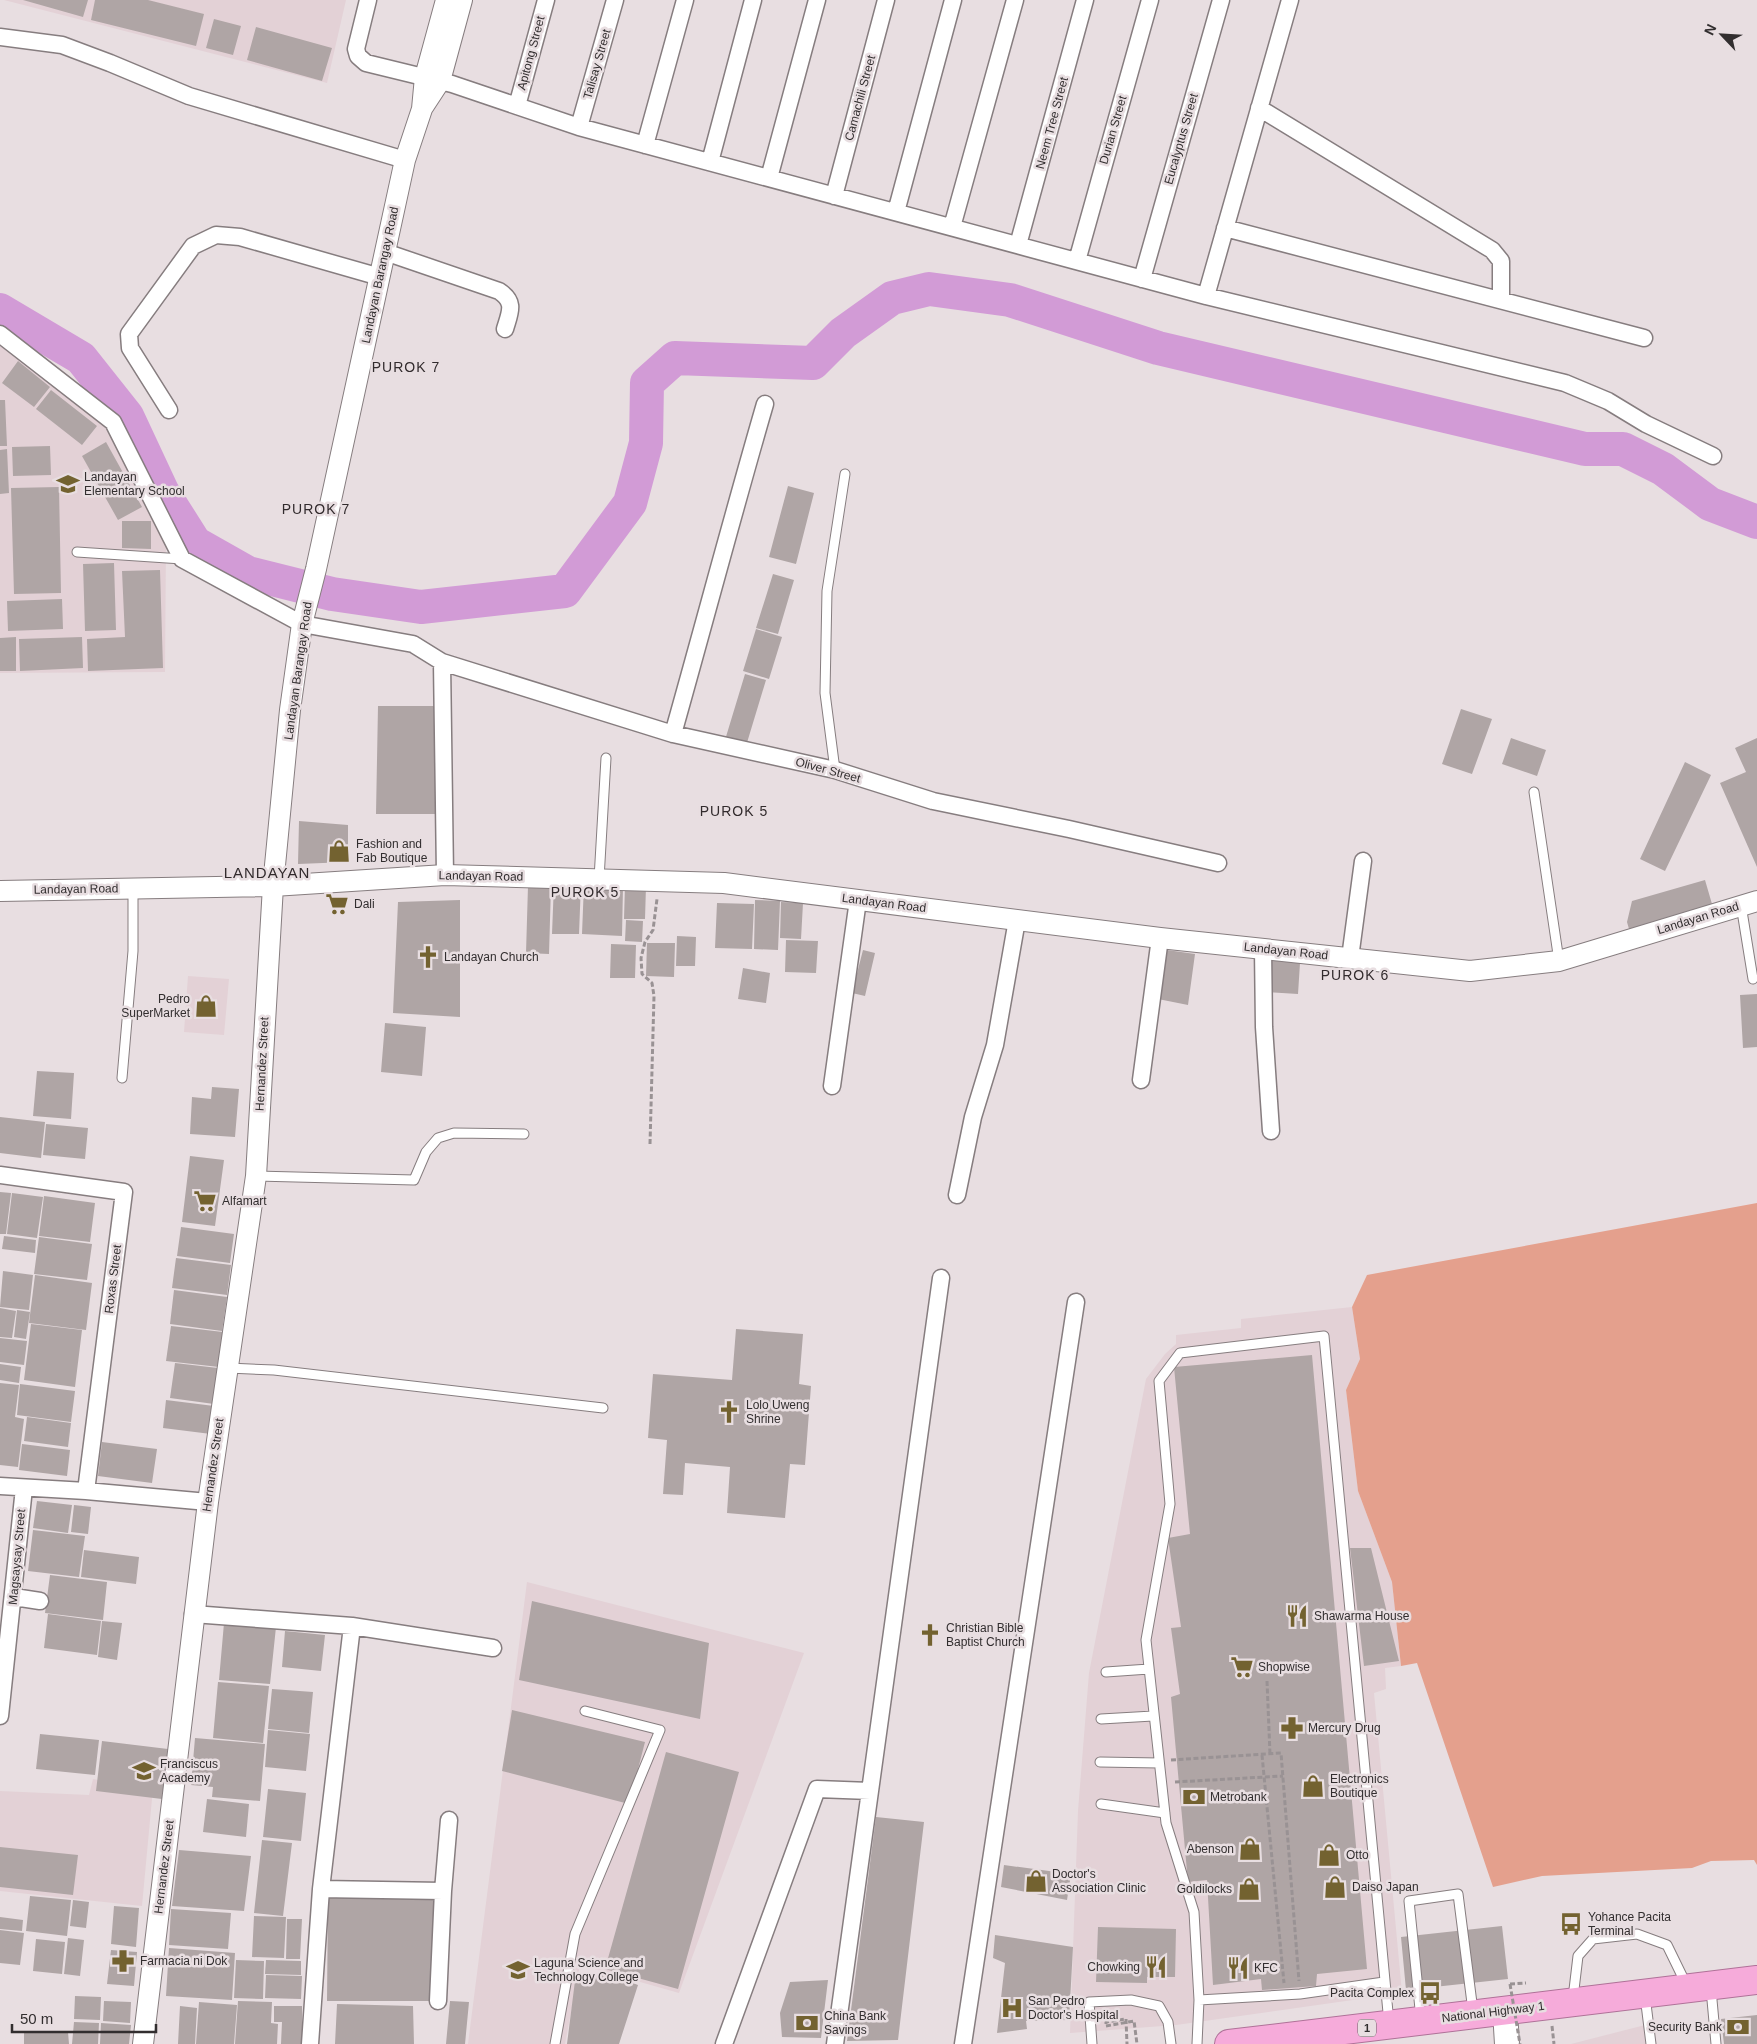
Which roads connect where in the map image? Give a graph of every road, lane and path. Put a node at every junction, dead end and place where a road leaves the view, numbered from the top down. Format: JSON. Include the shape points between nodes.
{"nodes":[{"id":1,"x":368,"y":0,"type":"edge"},
{"id":2,"x":446,"y":0,"type":"edge"},
{"id":3,"x":462,"y":0,"type":"edge"},
{"id":4,"x":546,"y":0,"type":"edge"},
{"id":5,"x":615,"y":0,"type":"edge"},
{"id":6,"x":685,"y":0,"type":"edge"},
{"id":7,"x":753,"y":0,"type":"edge"},
{"id":8,"x":816,"y":0,"type":"edge"},
{"id":9,"x":886,"y":0,"type":"edge"},
{"id":10,"x":953,"y":0,"type":"edge"},
{"id":11,"x":1015,"y":0,"type":"edge"},
{"id":12,"x":1085,"y":0,"type":"edge"},
{"id":13,"x":1150,"y":0,"type":"edge"},
{"id":14,"x":1220,"y":0,"type":"edge"},
{"id":15,"x":1290,"y":0,"type":"edge"},
{"id":16,"x":0,"y":37,"type":"edge"},
{"id":17,"x":433,"y":79,"type":"junction"},
{"id":18,"x":517,"y":106,"type":"junction"},
{"id":19,"x":1259,"y":108,"type":"junction"},
{"id":20,"x":579,"y":127,"type":"junction"},
{"id":21,"x":645,"y":145,"type":"junction"},
{"id":22,"x":405,"y":160,"type":"junction"},
{"id":23,"x":710,"y":162,"type":"junction"},
{"id":24,"x":769,"y":178,"type":"junction"},
{"id":25,"x":834,"y":196,"type":"junction"},
{"id":26,"x":896,"y":212,"type":"junction"},
{"id":27,"x":952,"y":227,"type":"junction"},
{"id":28,"x":1225,"y":228,"type":"junction"},
{"id":29,"x":1018,"y":245,"type":"junction"},
{"id":30,"x":385,"y":252,"type":"junction"},
{"id":31,"x":1077,"y":261,"type":"junction"},
{"id":32,"x":380,"y":277,"type":"junction"},
{"id":33,"x":1142,"y":279,"type":"junction"},
{"id":34,"x":1206,"y":296,"type":"junction"},
{"id":35,"x":1501,"y":299,"type":"junction"},
{"id":36,"x":505,"y":329,"type":"dead end"},
{"id":37,"x":0,"y":334,"type":"edge"},
{"id":38,"x":1644,"y":338,"type":"dead end"},
{"id":39,"x":766,"y":404,"type":"dead end"},
{"id":40,"x":169,"y":410,"type":"dead end"},
{"id":41,"x":1713,"y":456,"type":"dead end"},
{"id":42,"x":845,"y":474,"type":"dead end"},
{"id":43,"x":77,"y":552,"type":"dead end"},
{"id":44,"x":182,"y":559,"type":"junction"},
{"id":45,"x":302,"y":624,"type":"junction"},
{"id":46,"x":442,"y":662,"type":"junction"},
{"id":47,"x":673,"y":734,"type":"junction"},
{"id":48,"x":606,"y":758,"type":"dead end"},
{"id":49,"x":835,"y":770,"type":"junction"},
{"id":50,"x":1534,"y":792,"type":"dead end"},
{"id":51,"x":1363,"y":860,"type":"dead end"},
{"id":52,"x":1218,"y":863,"type":"dead end"},
{"id":53,"x":445,"y":875,"type":"junction"},
{"id":54,"x":599,"y":879,"type":"junction"},
{"id":55,"x":658,"y":881,"type":"junction"},
{"id":56,"x":273,"y":886,"type":"junction"},
{"id":57,"x":133,"y":888,"type":"junction"},
{"id":58,"x":0,"y":891,"type":"edge"},
{"id":59,"x":858,"y":900,"type":"junction"},
{"id":60,"x":1749,"y":903,"type":"edge"},
{"id":61,"x":1017,"y":920,"type":"junction"},
{"id":62,"x":1160,"y":938,"type":"junction"},
{"id":63,"x":1262,"y":949,"type":"junction"},
{"id":64,"x":1350,"y":958,"type":"junction"},
{"id":65,"x":1559,"y":961,"type":"junction"},
{"id":66,"x":1753,"y":979,"type":"dead end"},
{"id":67,"x":122,"y":1078,"type":"dead end"},
{"id":68,"x":1141,"y":1080,"type":"dead end"},
{"id":69,"x":832,"y":1086,"type":"dead end"},
{"id":70,"x":1271,"y":1131,"type":"dead end"},
{"id":71,"x":524,"y":1134,"type":"dead end"},
{"id":72,"x":650,"y":1144,"type":"dead end"},
{"id":73,"x":0,"y":1175,"type":"edge"},
{"id":74,"x":256,"y":1176,"type":"junction"},
{"id":75,"x":957,"y":1195,"type":"dead end"},
{"id":76,"x":941,"y":1278,"type":"dead end"},
{"id":77,"x":1076,"y":1302,"type":"dead end"},
{"id":78,"x":228,"y":1368,"type":"junction"},
{"id":79,"x":603,"y":1408,"type":"dead end"},
{"id":80,"x":0,"y":1486,"type":"edge"},
{"id":81,"x":24,"y":1488,"type":"junction"},
{"id":82,"x":86,"y":1491,"type":"junction"},
{"id":83,"x":208,"y":1502,"type":"junction"},
{"id":84,"x":14,"y":1597,"type":"junction"},
{"id":85,"x":40,"y":1601,"type":"dead end"},
{"id":86,"x":193,"y":1614,"type":"junction"},
{"id":87,"x":352,"y":1626,"type":"junction"},
{"id":88,"x":493,"y":1648,"type":"dead end"},
{"id":89,"x":1149,"y":1669,"type":"junction"},
{"id":90,"x":1106,"y":1672,"type":"dead end"},
{"id":91,"x":1268,"y":1681,"type":"dead end"},
{"id":92,"x":585,"y":1711,"type":"dead end"},
{"id":93,"x":0,"y":1716,"type":"edge"},
{"id":94,"x":1153,"y":1716,"type":"junction"},
{"id":95,"x":1101,"y":1719,"type":"dead end"},
{"id":96,"x":1270,"y":1754,"type":"junction"},
{"id":97,"x":1262,"y":1755,"type":"junction"},
{"id":98,"x":1100,"y":1762,"type":"dead end"},
{"id":99,"x":1159,"y":1762,"type":"junction"},
{"id":100,"x":1283,"y":1776,"type":"junction"},
{"id":101,"x":1264,"y":1777,"type":"junction"},
{"id":102,"x":1162,"y":1784,"type":"junction"},
{"id":103,"x":870,"y":1791,"type":"junction"},
{"id":104,"x":1101,"y":1804,"type":"dead end"},
{"id":105,"x":1165,"y":1813,"type":"junction"},
{"id":106,"x":449,"y":1820,"type":"dead end"},
{"id":107,"x":321,"y":1889,"type":"junction"},
{"id":108,"x":443,"y":1891,"type":"junction"},
{"id":109,"x":1757,"y":1980,"type":"edge"},
{"id":110,"x":1384,"y":1982,"type":"junction"},
{"id":111,"x":1510,"y":1984,"type":"dead end"},
{"id":112,"x":1700,"y":1987,"type":"junction"},
{"id":113,"x":1300,"y":1994,"type":"junction"},
{"id":114,"x":1644,"y":1994,"type":"junction"},
{"id":115,"x":1285,"y":1996,"type":"junction"},
{"id":116,"x":1199,"y":2000,"type":"junction"},
{"id":117,"x":438,"y":2001,"type":"dead end"},
{"id":118,"x":1572,"y":2002,"type":"junction"},
{"id":119,"x":1505,"y":2011,"type":"junction"},
{"id":120,"x":1473,"y":2015,"type":"junction"},
{"id":121,"x":1422,"y":2022,"type":"junction"},
{"id":122,"x":1380,"y":2029,"type":"junction"},
{"id":123,"x":143,"y":2044,"type":"edge"},
{"id":124,"x":310,"y":2044,"type":"edge"},
{"id":125,"x":555,"y":2044,"type":"edge"},
{"id":126,"x":724,"y":2044,"type":"edge"},
{"id":127,"x":835,"y":2044,"type":"edge"},
{"id":128,"x":964,"y":2044,"type":"edge"},
{"id":129,"x":1092,"y":2044,"type":"edge"},
{"id":130,"x":1127,"y":2044,"type":"edge"},
{"id":131,"x":1137,"y":2044,"type":"edge"},
{"id":132,"x":1171,"y":2044,"type":"edge"},
{"id":133,"x":1196,"y":2044,"type":"edge"},
{"id":134,"x":1228,"y":2044,"type":"edge"},
{"id":135,"x":1507,"y":2044,"type":"edge"},
{"id":136,"x":1520,"y":2044,"type":"edge"},
{"id":137,"x":1650,"y":2044,"type":"edge"},
{"id":138,"x":1716,"y":2044,"type":"edge"}],
"edges":[{"from":1,"to":17,"type":"street","via":[[356,49],[358,56],[366,62]]},
{"from":2,"to":17,"type":"street"},
{"from":3,"to":17,"type":"street"},
{"from":4,"to":18,"type":"street","name":"Apitong Street"},
{"from":5,"to":20,"type":"street","name":"Talisay Street"},
{"from":6,"to":21,"type":"street"},
{"from":7,"to":23,"type":"street"},
{"from":8,"to":24,"type":"street"},
{"from":9,"to":25,"type":"street","name":"Camachili Street"},
{"from":10,"to":26,"type":"street"},
{"from":11,"to":27,"type":"street"},
{"from":12,"to":29,"type":"street","name":"Neem Tree Street"},
{"from":13,"to":31,"type":"street","name":"Durian Street"},
{"from":14,"to":33,"type":"street","name":"Eucalyptus Street"},
{"from":15,"to":19,"type":"street"},
{"from":16,"to":22,"type":"street","via":[[62,45],[189,96]]},
{"from":17,"to":18,"type":"street"},
{"from":17,"to":22,"type":"street","name":"Landayan Barangay Road"},
{"from":18,"to":20,"type":"street"},
{"from":19,"to":28,"type":"street"},
{"from":19,"to":35,"type":"street","via":[[1492,250],[1501,261]]},
{"from":20,"to":21,"type":"street"},
{"from":21,"to":23,"type":"street"},
{"from":22,"to":30,"type":"street","name":"Landayan Barangay Road"},
{"from":23,"to":24,"type":"street"},
{"from":24,"to":25,"type":"street"},
{"from":25,"to":26,"type":"street"},
{"from":26,"to":27,"type":"street"},
{"from":27,"to":29,"type":"street"},
{"from":28,"to":34,"type":"street"},
{"from":28,"to":35,"type":"street"},
{"from":29,"to":31,"type":"street"},
{"from":30,"to":32,"type":"street","name":"Landayan Barangay Road"},
{"from":30,"to":36,"type":"street","via":[[507,296],[510,312]]},
{"from":31,"to":33,"type":"street"},
{"from":32,"to":40,"type":"street","via":[[240,238],[216,235],[193,246],[129,334],[130,348]]},
{"from":32,"to":45,"type":"street","name":"Landayan Barangay Road"},
{"from":33,"to":34,"type":"street"},
{"from":34,"to":41,"type":"street","via":[[1565,383],[1608,401],[1646,424]]},
{"from":35,"to":38,"type":"street"},
{"from":37,"to":44,"type":"street","via":[[113,422]]},
{"from":39,"to":47,"type":"street"},
{"from":42,"to":49,"type":"lane","via":[[827,591],[825,693]]},
{"from":43,"to":44,"type":"lane"},
{"from":44,"to":45,"type":"street","name":"Oliver Street"},
{"from":45,"to":46,"type":"street","name":"Oliver Street","via":[[413,644]]},
{"from":45,"to":56,"type":"street","name":"Landayan Barangay Road"},
{"from":46,"to":47,"type":"street","name":"Oliver Street"},
{"from":46,"to":53,"type":"street"},
{"from":47,"to":49,"type":"street","name":"Oliver Street"},
{"from":48,"to":54,"type":"lane"},
{"from":49,"to":52,"type":"street","name":"Oliver Street","via":[[933,801]]},
{"from":50,"to":65,"type":"lane"},
{"from":51,"to":64,"type":"street"},
{"from":53,"to":54,"type":"street","name":"Landayan Road"},
{"from":53,"to":56,"type":"street","name":"Landayan Road"},
{"from":54,"to":55,"type":"street","name":"Landayan Road"},
{"from":55,"to":59,"type":"street","name":"Landayan Road","via":[[724,883]]},
{"from":55,"to":72,"type":"path","via":[[653,930],[645,942],[641,958],[642,974],[652,984],[654,996]]},
{"from":56,"to":57,"type":"street","name":"Landayan Road"},
{"from":56,"to":74,"type":"street","name":"Hernandez Street"},
{"from":57,"to":58,"type":"street","name":"Landayan Road"},
{"from":57,"to":67,"type":"lane","via":[[133,951]]},
{"from":59,"to":61,"type":"street","name":"Landayan Road"},
{"from":59,"to":69,"type":"street"},
{"from":60,"to":65,"type":"street","name":"Landayan Road"},
{"from":60,"to":66,"type":"lane"},
{"from":61,"to":62,"type":"street","name":"Landayan Road"},
{"from":61,"to":75,"type":"street","via":[[995,1045],[973,1117]]},
{"from":62,"to":63,"type":"street","name":"Landayan Road"},
{"from":62,"to":68,"type":"street"},
{"from":63,"to":64,"type":"street","name":"Landayan Road"},
{"from":63,"to":70,"type":"street"},
{"from":64,"to":65,"type":"street","name":"Landayan Road","via":[[1470,971]]},
{"from":71,"to":74,"type":"lane","via":[[454,1133],[438,1138],[426,1152],[414,1180]]},
{"from":73,"to":82,"type":"street","name":"Roxas Street","via":[[124,1192]]},
{"from":74,"to":78,"type":"street","name":"Hernandez Street"},
{"from":76,"to":103,"type":"street"},
{"from":77,"to":128,"type":"street"},
{"from":78,"to":79,"type":"lane","via":[[274,1370]]},
{"from":78,"to":83,"type":"street","name":"Hernandez Street"},
{"from":80,"to":81,"type":"street"},
{"from":81,"to":82,"type":"street"},
{"from":81,"to":84,"type":"street","name":"Magsaysay Street"},
{"from":82,"to":83,"type":"street"},
{"from":83,"to":86,"type":"street","name":"Hernandez Street"},
{"from":84,"to":85,"type":"street"},
{"from":84,"to":93,"type":"street","name":"Magsaysay Street"},
{"from":86,"to":87,"type":"street"},
{"from":86,"to":123,"type":"street","name":"Hernandez Street"},
{"from":87,"to":88,"type":"street"},
{"from":87,"to":107,"type":"street"},
{"from":89,"to":90,"type":"lane"},
{"from":89,"to":94,"type":"lane"},
{"from":89,"to":110,"type":"lane","via":[[1146,1640],[1170,1504],[1159,1381],[1180,1354],[1324,1336]]},
{"from":91,"to":96,"type":"path"},
{"from":92,"to":125,"type":"lane","via":[[660,1730],[575,1934]]},
{"from":94,"to":95,"type":"lane"},
{"from":94,"to":99,"type":"lane"},
{"from":96,"to":97,"type":"path"},
{"from":96,"to":100,"type":"path","via":[[1281,1753]]},
{"from":97,"to":99,"type":"path"},
{"from":97,"to":101,"type":"path"},
{"from":98,"to":99,"type":"lane"},
{"from":99,"to":102,"type":"lane"},
{"from":100,"to":101,"type":"path"},
{"from":100,"to":113,"type":"path"},
{"from":101,"to":102,"type":"path"},
{"from":101,"to":115,"type":"path"},
{"from":102,"to":105,"type":"lane"},
{"from":103,"to":126,"type":"street","via":[[817,1789]]},
{"from":103,"to":127,"type":"street"},
{"from":104,"to":105,"type":"lane"},
{"from":105,"to":116,"type":"lane","via":[[1194,1912]]},
{"from":106,"to":108,"type":"street"},
{"from":107,"to":108,"type":"street"},
{"from":107,"to":124,"type":"street"},
{"from":108,"to":117,"type":"street"},
{"from":109,"to":112,"type":"highway","name":"National Highway 1","number":"1"},
{"from":110,"to":113,"type":"lane"},
{"from":110,"to":122,"type":"lane"},
{"from":111,"to":136,"type":"path","bridge":true},
{"from":112,"to":114,"type":"highway","name":"National Highway 1","number":"1"},
{"from":112,"to":118,"type":"lane","via":[[1668,1945],[1637,1934],[1593,1940],[1578,1956]]},
{"from":112,"to":138,"type":"lane"},
{"from":113,"to":115,"type":"lane"},
{"from":114,"to":118,"type":"highway","name":"National Highway 1","number":"1"},
{"from":114,"to":137,"type":"lane"},
{"from":115,"to":116,"type":"lane"},
{"from":116,"to":133,"type":"lane"},
{"from":118,"to":119,"type":"highway","name":"National Highway 1","number":"1"},
{"from":119,"to":120,"type":"highway","name":"National Highway 1","number":"1"},
{"from":119,"to":135,"type":"main road"},
{"from":120,"to":121,"type":"highway","name":"National Highway 1","number":"1"},
{"from":120,"to":121,"type":"lane","via":[[1458,1894],[1409,1901]]},
{"from":121,"to":122,"type":"highway","name":"National Highway 1","number":"1"},
{"from":122,"to":134,"type":"highway","name":"National Highway 1","number":"1"},
{"from":129,"to":132,"type":"lane","via":[[1090,2002],[1132,2000],[1159,2006],[1168,2022]]},
{"from":130,"to":131,"type":"path","bridge":true,"via":[[1126,2018],[1106,2022],[1106,2026],[1134,2021]]}]}
